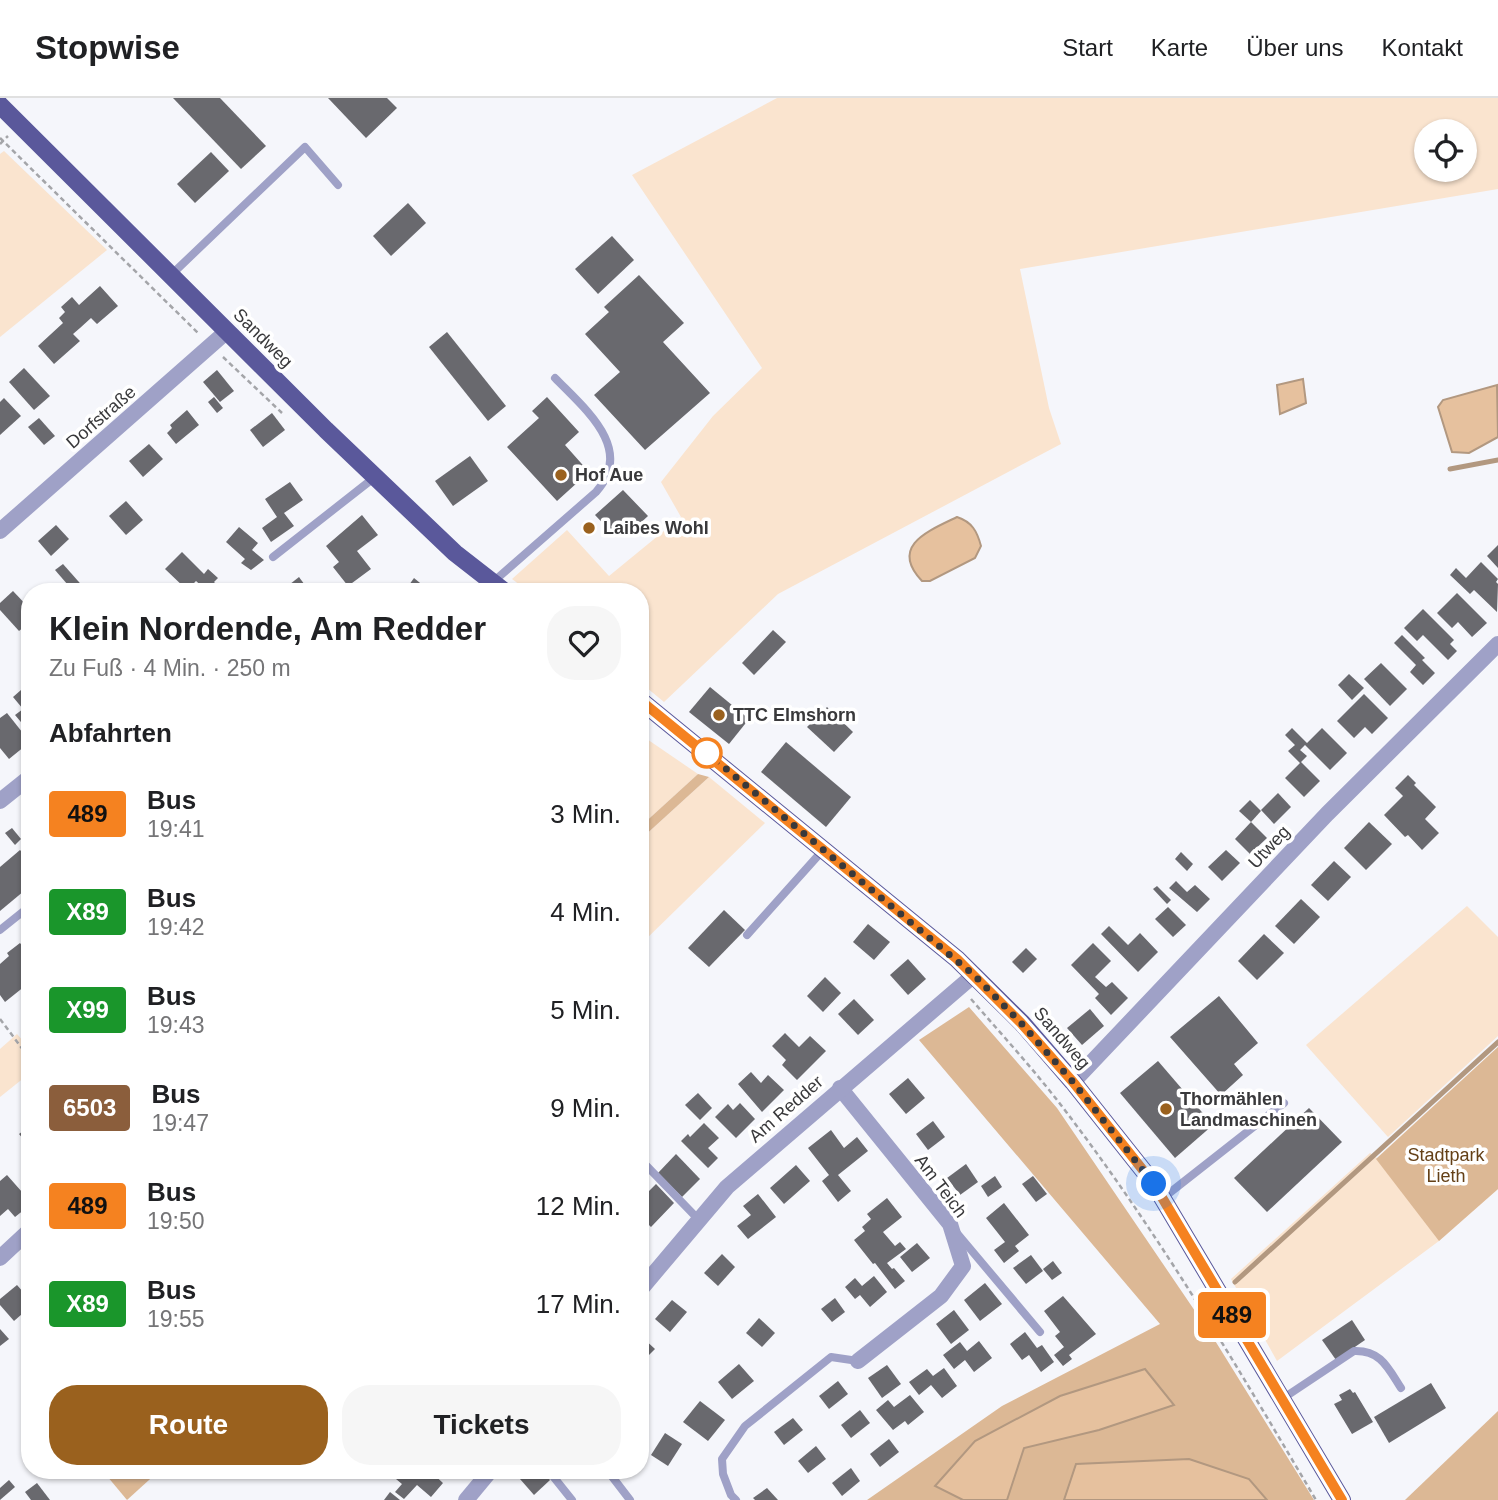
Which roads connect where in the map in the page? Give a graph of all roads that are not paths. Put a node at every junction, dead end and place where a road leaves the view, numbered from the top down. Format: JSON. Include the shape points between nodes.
{"nodes":[{"id":1,"x":0,"y":105,"type":"edge"},
{"id":2,"x":338,"y":185,"type":"dead end"},
{"id":3,"x":171,"y":275,"type":"junction"},
{"id":4,"x":226,"y":332,"type":"junction"},
{"id":5,"x":555,"y":378,"type":"dead end"},
{"id":6,"x":375,"y":477,"type":"junction"},
{"id":7,"x":0,"y":531,"type":"edge"},
{"id":8,"x":273,"y":557,"type":"dead end"},
{"id":9,"x":494,"y":583,"type":"edge"},
{"id":10,"x":503,"y":583,"type":"edge"},
{"id":11,"x":1498,"y":644,"type":"edge"},
{"id":12,"x":649,"y":707,"type":"edge"},
{"id":13,"x":21,"y":784,"type":"edge"},
{"id":14,"x":0,"y":801,"type":"edge"},
{"id":15,"x":824,"y":849,"type":"junction"},
{"id":16,"x":21,"y":913,"type":"edge"},
{"id":17,"x":0,"y":930,"type":"edge"},
{"id":18,"x":747,"y":935,"type":"dead end"},
{"id":19,"x":974,"y":975,"type":"junction"},
{"id":20,"x":1073,"y":1082,"type":"junction"},
{"id":21,"x":840,"y":1088,"type":"junction"},
{"id":22,"x":1284,"y":1103,"type":"dead end"},
{"id":23,"x":649,"y":1169,"type":"edge"},
{"id":24,"x":1163,"y":1198,"type":"junction"},
{"id":25,"x":699,"y":1220,"type":"junction"},
{"id":26,"x":950,"y":1224,"type":"junction"},
{"id":27,"x":21,"y":1238,"type":"edge"},
{"id":28,"x":0,"y":1258,"type":"edge"},
{"id":29,"x":649,"y":1279,"type":"edge"},
{"id":30,"x":1040,"y":1332,"type":"dead end"},
{"id":31,"x":858,"y":1361,"type":"joint"},
{"id":32,"x":1401,"y":1388,"type":"dead end"},
{"id":33,"x":1282,"y":1399,"type":"junction"},
{"id":34,"x":484,"y":1479,"type":"edge"},
{"id":35,"x":555,"y":1479,"type":"edge"},
{"id":36,"x":614,"y":1479,"type":"edge"},
{"id":37,"x":466,"y":1500,"type":"edge"},
{"id":38,"x":572,"y":1500,"type":"edge"},
{"id":39,"x":630,"y":1500,"type":"edge"},
{"id":40,"x":736,"y":1500,"type":"edge"},
{"id":41,"x":1342,"y":1500,"type":"edge"}],
"edges":[{"from":1,"to":3,"type":"main road","name":"Sandweg"},
{"from":2,"to":3,"type":"lane","via":[[304,147]]},
{"from":3,"to":4,"type":"main road","name":"Sandweg"},
{"from":4,"to":6,"type":"main road","name":"Sandweg"},
{"from":4,"to":7,"type":"street","name":"Dorfstraße"},
{"from":5,"to":10,"type":"lane","via":[[608,441],[608,473],[596,492]]},
{"from":6,"to":8,"type":"lane"},
{"from":6,"to":9,"type":"main road","name":"Sandweg"},
{"from":11,"to":20,"type":"street","name":"Utweg","via":[[1327,814]]},
{"from":12,"to":15,"type":"main road","name":"Sandweg"},
{"from":13,"to":14,"type":"street"},
{"from":15,"to":18,"type":"lane"},
{"from":15,"to":19,"type":"main road","name":"Sandweg"},
{"from":16,"to":17,"type":"lane"},
{"from":19,"to":20,"type":"main road","name":"Sandweg"},
{"from":19,"to":21,"type":"street","name":"Am Redder"},
{"from":20,"to":24,"type":"main road","name":"Sandweg"},
{"from":21,"to":25,"type":"street","name":"Am Redder","via":[[727,1187]]},
{"from":21,"to":26,"type":"street","name":"Am Teich"},
{"from":22,"to":24,"type":"lane"},
{"from":23,"to":25,"type":"lane"},
{"from":24,"to":33,"type":"main road","name":"Sandweg"},
{"from":25,"to":29,"type":"street","name":"Am Redder"},
{"from":26,"to":30,"type":"lane"},
{"from":26,"to":31,"type":"street","name":"Am Teich","via":[[963,1266],[941,1296]]},
{"from":27,"to":28,"type":"street"},
{"from":31,"to":40,"type":"lane","via":[[831,1357],[745,1426],[722,1459],[723,1474]]},
{"from":32,"to":33,"type":"lane","via":[[1384,1362],[1367,1351],[1354,1351]]},
{"from":33,"to":41,"type":"main road","name":"Sandweg"},
{"from":34,"to":37,"type":"street"},
{"from":35,"to":38,"type":"lane"},
{"from":36,"to":39,"type":"lane"}]}
